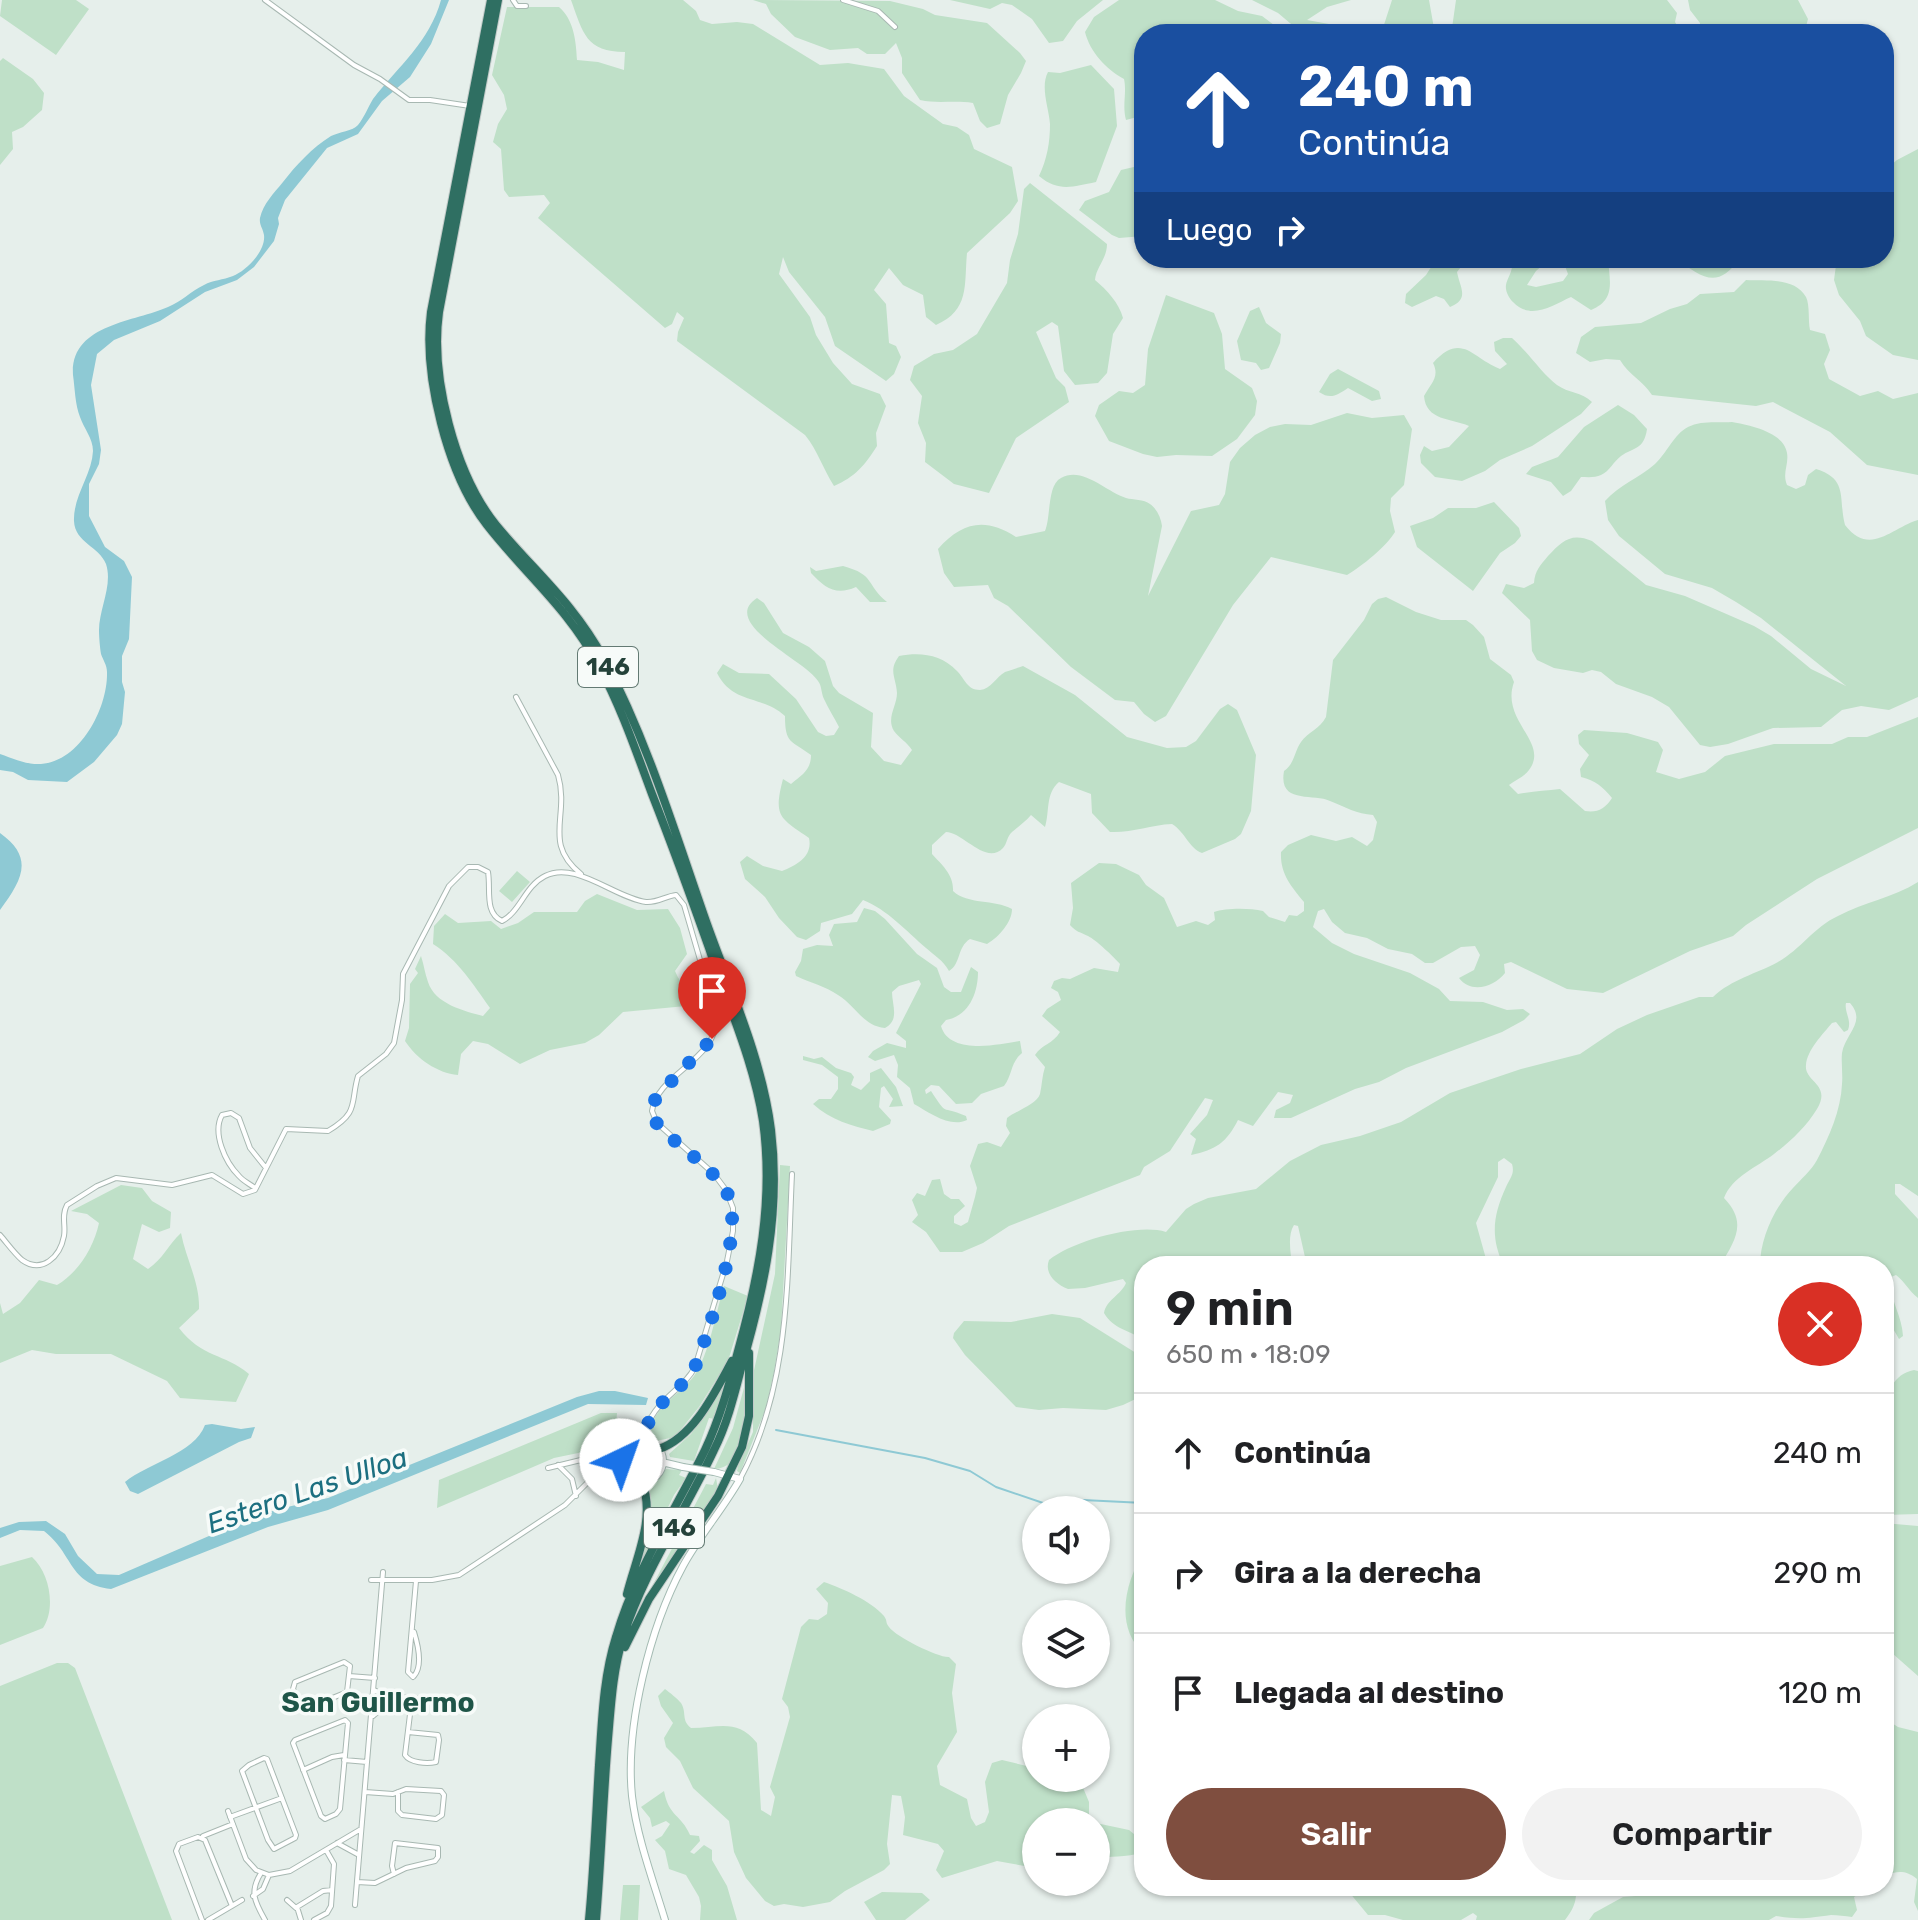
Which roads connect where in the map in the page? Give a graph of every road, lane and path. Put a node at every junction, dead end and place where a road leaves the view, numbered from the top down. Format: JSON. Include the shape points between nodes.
{"nodes":[{"id":1,"x":265,"y":0,"type":"edge"},
{"id":2,"x":491,"y":0,"type":"edge"},
{"id":3,"x":498,"y":0,"type":"edge"},
{"id":4,"x":513,"y":0,"type":"edge"},
{"id":5,"x":843,"y":0,"type":"edge"},
{"id":6,"x":526,"y":6,"type":"dead end"},
{"id":7,"x":895,"y":27,"type":"dead end"},
{"id":8,"x":470,"y":106,"type":"junction"},
{"id":9,"x":516,"y":697,"type":"dead end"},
{"id":10,"x":563,"y":856,"type":"junction"},
{"id":11,"x":564,"y":873,"type":"junction"},
{"id":12,"x":587,"y":877,"type":"junction"},
{"id":13,"x":266,"y":1168,"type":"junction"},
{"id":14,"x":792,"y":1174,"type":"dead end"},
{"id":15,"x":256,"y":1189,"type":"junction"},
{"id":16,"x":0,"y":1235,"type":"edge"},
{"id":17,"x":750,"y":1340,"type":"junction"},
{"id":18,"x":740,"y":1346,"type":"junction"},
{"id":19,"x":643,"y":1441,"type":"junction"},
{"id":20,"x":659,"y":1449,"type":"junction"},
{"id":21,"x":622,"y":1456,"type":"junction"},
{"id":22,"x":662,"y":1462,"type":"junction"},
{"id":23,"x":557,"y":1465,"type":"junction"},
{"id":24,"x":622,"y":1466,"type":"junction"},
{"id":25,"x":548,"y":1468,"type":"dead end"},
{"id":26,"x":730,"y":1475,"type":"junction"},
{"id":27,"x":740,"y":1479,"type":"junction"},
{"id":28,"x":642,"y":1482,"type":"junction"},
{"id":29,"x":576,"y":1496,"type":"junction"},
{"id":30,"x":383,"y":1572,"type":"dead end"},
{"id":31,"x":383,"y":1579,"type":"junction"},
{"id":32,"x":371,"y":1580,"type":"dead end"},
{"id":33,"x":416,"y":1581,"type":"junction"},
{"id":34,"x":620,"y":1621,"type":"junction"},
{"id":35,"x":413,"y":1630,"type":"junction"},
{"id":36,"x":349,"y":1676,"type":"junction"},
{"id":37,"x":375,"y":1678,"type":"junction"},
{"id":38,"x":613,"y":1685,"type":"junction"},
{"id":39,"x":374,"y":1689,"type":"junction"},
{"id":40,"x":394,"y":1697,"type":"junction"},
{"id":41,"x":412,"y":1698,"type":"junction"},
{"id":42,"x":458,"y":1702,"type":"dead end"},
{"id":43,"x":371,"y":1717,"type":"junction"},
{"id":44,"x":408,"y":1732,"type":"junction"},
{"id":45,"x":344,"y":1758,"type":"junction"},
{"id":46,"x":367,"y":1762,"type":"junction"},
{"id":47,"x":303,"y":1770,"type":"junction"},
{"id":48,"x":364,"y":1792,"type":"junction"},
{"id":49,"x":398,"y":1792,"type":"junction"},
{"id":50,"x":282,"y":1798,"type":"junction"},
{"id":51,"x":256,"y":1808,"type":"junction"},
{"id":52,"x":228,"y":1811,"type":"dead end"},
{"id":53,"x":230,"y":1817,"type":"junction"},
{"id":54,"x":233,"y":1824,"type":"junction"},
{"id":55,"x":361,"y":1829,"type":"junction"},
{"id":56,"x":200,"y":1837,"type":"junction"},
{"id":57,"x":337,"y":1843,"type":"junction"},
{"id":58,"x":326,"y":1850,"type":"junction"},
{"id":59,"x":359,"y":1855,"type":"junction"},
{"id":60,"x":261,"y":1873,"type":"junction"},
{"id":61,"x":394,"y":1874,"type":"junction"},
{"id":62,"x":269,"y":1875,"type":"junction"},
{"id":63,"x":357,"y":1882,"type":"junction"},
{"id":64,"x":332,"y":1890,"type":"junction"},
{"id":65,"x":253,"y":1896,"type":"junction"},
{"id":66,"x":242,"y":1900,"type":"dead end"},
{"id":67,"x":287,"y":1900,"type":"dead end"},
{"id":68,"x":355,"y":1905,"type":"dead end"},
{"id":69,"x":232,"y":1906,"type":"junction"},
{"id":70,"x":296,"y":1908,"type":"junction"},
{"id":71,"x":205,"y":1920,"type":"edge"},
{"id":72,"x":265,"y":1920,"type":"edge"},
{"id":73,"x":301,"y":1920,"type":"edge"},
{"id":74,"x":314,"y":1920,"type":"edge"},
{"id":75,"x":589,"y":1920,"type":"edge"},
{"id":76,"x":598,"y":1920,"type":"edge"},
{"id":77,"x":665,"y":1920,"type":"edge"}],
"edges":[{"from":1,"to":8,"type":"street","via":[[412,102]]},
{"from":2,"to":8,"type":"highway","number":"146"},
{"from":3,"to":17,"type":"highway","number":"146","via":[[439,312],[439,379],[461,462],[476,495],[497,527],[576,615],[614,680],[755,1058],[769,1118],[774,1191],[768,1258]]},
{"from":4,"to":6,"type":"street"},
{"from":5,"to":7,"type":"street","via":[[878,11]]},
{"from":8,"to":18,"type":"highway","number":"146","via":[[430,322],[433,388],[472,503],[569,618],[608,683],[750,1067],[764,1129],[766,1199],[759,1268]]},
{"from":9,"to":10,"type":"street","via":[[558,775]]},
{"from":10,"to":11,"type":"street"},
{"from":10,"to":12,"type":"street"},
{"from":11,"to":12,"type":"street"},
{"from":11,"to":13,"type":"street","via":[[535,883],[502,921],[491,910],[486,870],[468,867],[452,882],[403,974],[394,1043],[358,1076],[350,1112],[328,1131],[286,1129]]},
{"from":12,"to":19,"type":"street","via":[[642,901],[672,894],[681,899],[717,1018],[708,1045],[656,1098],[652,1111],[657,1123],[714,1174],[730,1197],[733,1231],[692,1373],[656,1409]]},
{"from":13,"to":15,"type":"street"},
{"from":13,"to":15,"type":"street","via":[[247,1142],[239,1118],[222,1115],[222,1149],[236,1173]]},
{"from":14,"to":27,"type":"street","via":[[780,1362],[765,1423]]},
{"from":15,"to":16,"type":"street","via":[[243,1194],[212,1175],[172,1185],[110,1180],[67,1205],[59,1250],[40,1265],[20,1259]]},
{"from":17,"to":26,"type":"highway","via":[[748,1424]]},
{"from":17,"to":38,"type":"highway","number":"146","via":[[720,1437],[631,1614]]},
{"from":18,"to":20,"type":"highway","via":[[701,1412],[679,1437]]},
{"from":18,"to":34,"type":"highway","number":"146","via":[[712,1434]]},
{"from":19,"to":20,"type":"street"},
{"from":19,"to":21,"type":"street","via":[[631,1443]]},
{"from":20,"to":22,"type":"street"},
{"from":21,"to":23,"type":"street"},
{"from":21,"to":24,"type":"street"},
{"from":22,"to":26,"type":"street","bridge":true},
{"from":22,"to":28,"type":"street","via":[[656,1476]]},
{"from":23,"to":25,"type":"street"},
{"from":23,"to":29,"type":"street","via":[[572,1479]]},
{"from":24,"to":28,"type":"street","via":[[629,1478]]},
{"from":24,"to":29,"type":"street","via":[[599,1471]]},
{"from":26,"to":27,"type":"street"},
{"from":26,"to":38,"type":"highway","via":[[639,1616]]},
{"from":27,"to":77,"type":"street","via":[[674,1586],[635,1717],[633,1798]]},
{"from":28,"to":34,"type":"highway","via":[[647,1521]]},
{"from":29,"to":33,"type":"street","via":[[464,1572]]},
{"from":30,"to":31,"type":"street"},
{"from":31,"to":32,"type":"street"},
{"from":31,"to":33,"type":"street"},
{"from":31,"to":37,"type":"street"},
{"from":33,"to":35,"type":"street"},
{"from":34,"to":75,"type":"highway","number":"146","via":[[604,1695]]},
{"from":35,"to":35,"type":"street","via":[[419,1650],[418,1674],[413,1677],[408,1672]]},
{"from":36,"to":36,"type":"street","via":[[344,1662],[296,1681],[293,1689],[301,1707],[308,1708],[345,1693]]},
{"from":36,"to":37,"type":"street"},
{"from":37,"to":39,"type":"street"},
{"from":38,"to":76,"type":"highway","number":"146"},
{"from":39,"to":40,"type":"street"},
{"from":39,"to":43,"type":"street"},
{"from":40,"to":41,"type":"street"},
{"from":40,"to":43,"type":"street"},
{"from":41,"to":42,"type":"street"},
{"from":41,"to":44,"type":"street"},
{"from":43,"to":46,"type":"street"},
{"from":44,"to":44,"type":"street","via":[[407,1758],[436,1762],[438,1735]]},
{"from":45,"to":46,"type":"street"},
{"from":45,"to":47,"type":"street","via":[[332,1757]]},
{"from":45,"to":47,"type":"street","via":[[340,1809],[328,1819],[321,1816]]},
{"from":45,"to":47,"type":"street","via":[[348,1723],[343,1720],[294,1742]]},
{"from":46,"to":48,"type":"street"},
{"from":48,"to":49,"type":"street"},
{"from":48,"to":55,"type":"street"},
{"from":49,"to":49,"type":"street","via":[[442,1792],[442,1815],[402,1815]]},
{"from":50,"to":51,"type":"street"},
{"from":50,"to":51,"type":"street","via":[[264,1758],[242,1771]]},
{"from":50,"to":51,"type":"street","via":[[296,1835],[278,1848],[268,1840]]},
{"from":51,"to":53,"type":"street"},
{"from":52,"to":53,"type":"street"},
{"from":53,"to":54,"type":"street"},
{"from":54,"to":56,"type":"street"},
{"from":54,"to":60,"type":"street","via":[[246,1859]]},
{"from":55,"to":57,"type":"street"},
{"from":55,"to":59,"type":"street"},
{"from":56,"to":69,"type":"street"},
{"from":56,"to":71,"type":"street","via":[[179,1844],[176,1851]]},
{"from":57,"to":58,"type":"street"},
{"from":57,"to":59,"type":"street"},
{"from":58,"to":62,"type":"street","via":[[286,1873]]},
{"from":58,"to":64,"type":"street","via":[[334,1864]]},
{"from":59,"to":63,"type":"street"},
{"from":60,"to":62,"type":"street"},
{"from":60,"to":65,"type":"street"},
{"from":61,"to":61,"type":"street","via":[[435,1861],[438,1848],[396,1842]]},
{"from":61,"to":63,"type":"street","via":[[375,1883]]},
{"from":62,"to":65,"type":"street"},
{"from":63,"to":68,"type":"street"},
{"from":64,"to":70,"type":"street"},
{"from":64,"to":74,"type":"street","via":[[331,1908]]},
{"from":65,"to":72,"type":"street"},
{"from":66,"to":69,"type":"street"},
{"from":67,"to":70,"type":"street"},
{"from":69,"to":71,"type":"street"},
{"from":70,"to":73,"type":"street"}]}
